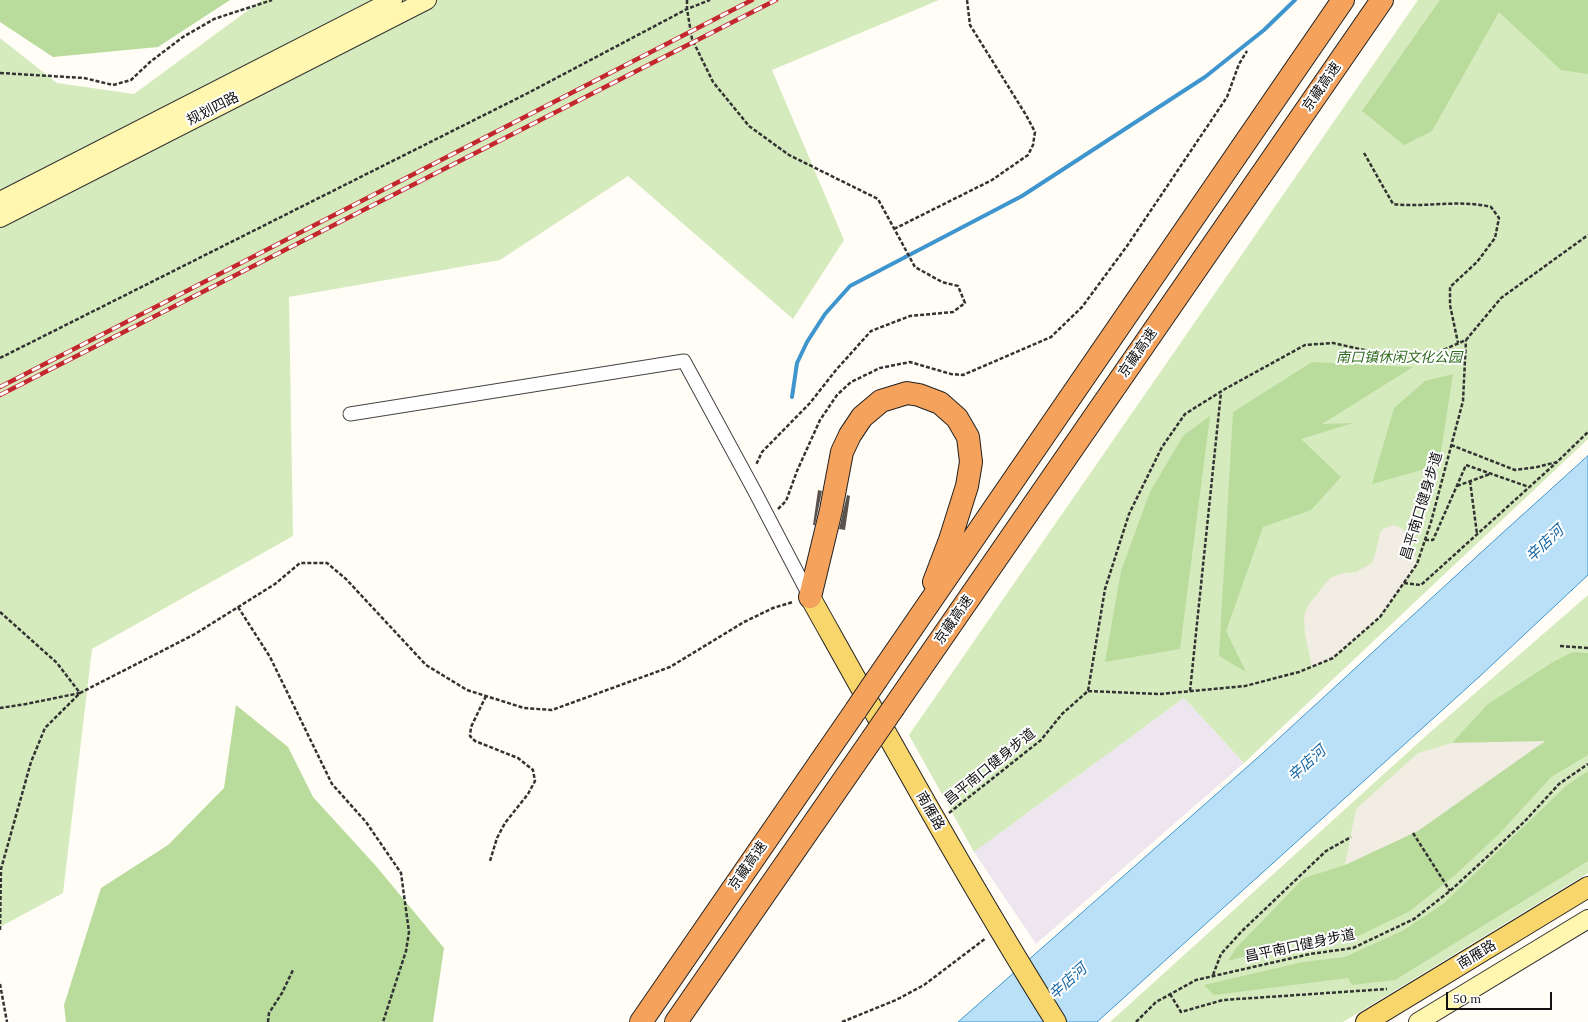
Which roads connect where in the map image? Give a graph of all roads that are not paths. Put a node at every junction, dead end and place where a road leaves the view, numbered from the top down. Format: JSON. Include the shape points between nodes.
{"nodes":[{"id":1,"x":393,"y":0,"type":"edge"},
{"id":2,"x":427,"y":0,"type":"edge"},
{"id":3,"x":1344,"y":0,"type":"edge"},
{"id":4,"x":1382,"y":0,"type":"edge"},
{"id":5,"x":0,"y":202,"type":"edge"},
{"id":6,"x":0,"y":218,"type":"edge"},
{"id":7,"x":350,"y":414,"type":"dead end"},
{"id":8,"x":810,"y":598,"type":"junction"},
{"id":9,"x":922,"y":613,"type":"junction"},
{"id":10,"x":1588,"y":887,"type":"edge"},
{"id":11,"x":1588,"y":919,"type":"edge"},
{"id":12,"x":641,"y":1022,"type":"edge"},
{"id":13,"x":676,"y":1022,"type":"edge"},
{"id":14,"x":1056,"y":1022,"type":"edge"},
{"id":15,"x":1366,"y":1022,"type":"edge"},
{"id":16,"x":1418,"y":1022,"type":"edge"}],
"edges":[{"from":1,"to":5,"type":"main road","name":"规划四路"},
{"from":2,"to":6,"type":"main road","name":"规划四路"},
{"from":3,"to":9,"type":"highway"},
{"from":4,"to":13,"type":"highway","name":"京藏高速","bridge":true},
{"from":7,"to":8,"type":"street","via":[[684,361]]},
{"from":8,"to":9,"type":"highway","via":[[842,452],[850,435],[862,417],[881,401],[907,393],[940,403],[957,418],[968,437],[971,462],[967,486],[950,540]]},
{"from":8,"to":14,"type":"main road","name":"南雁路","via":[[936,823]]},
{"from":9,"to":12,"type":"highway","name":"京藏高速","bridge":true},
{"from":10,"to":15,"type":"main road","name":"南雁路"},
{"from":11,"to":16,"type":"main road"}]}
